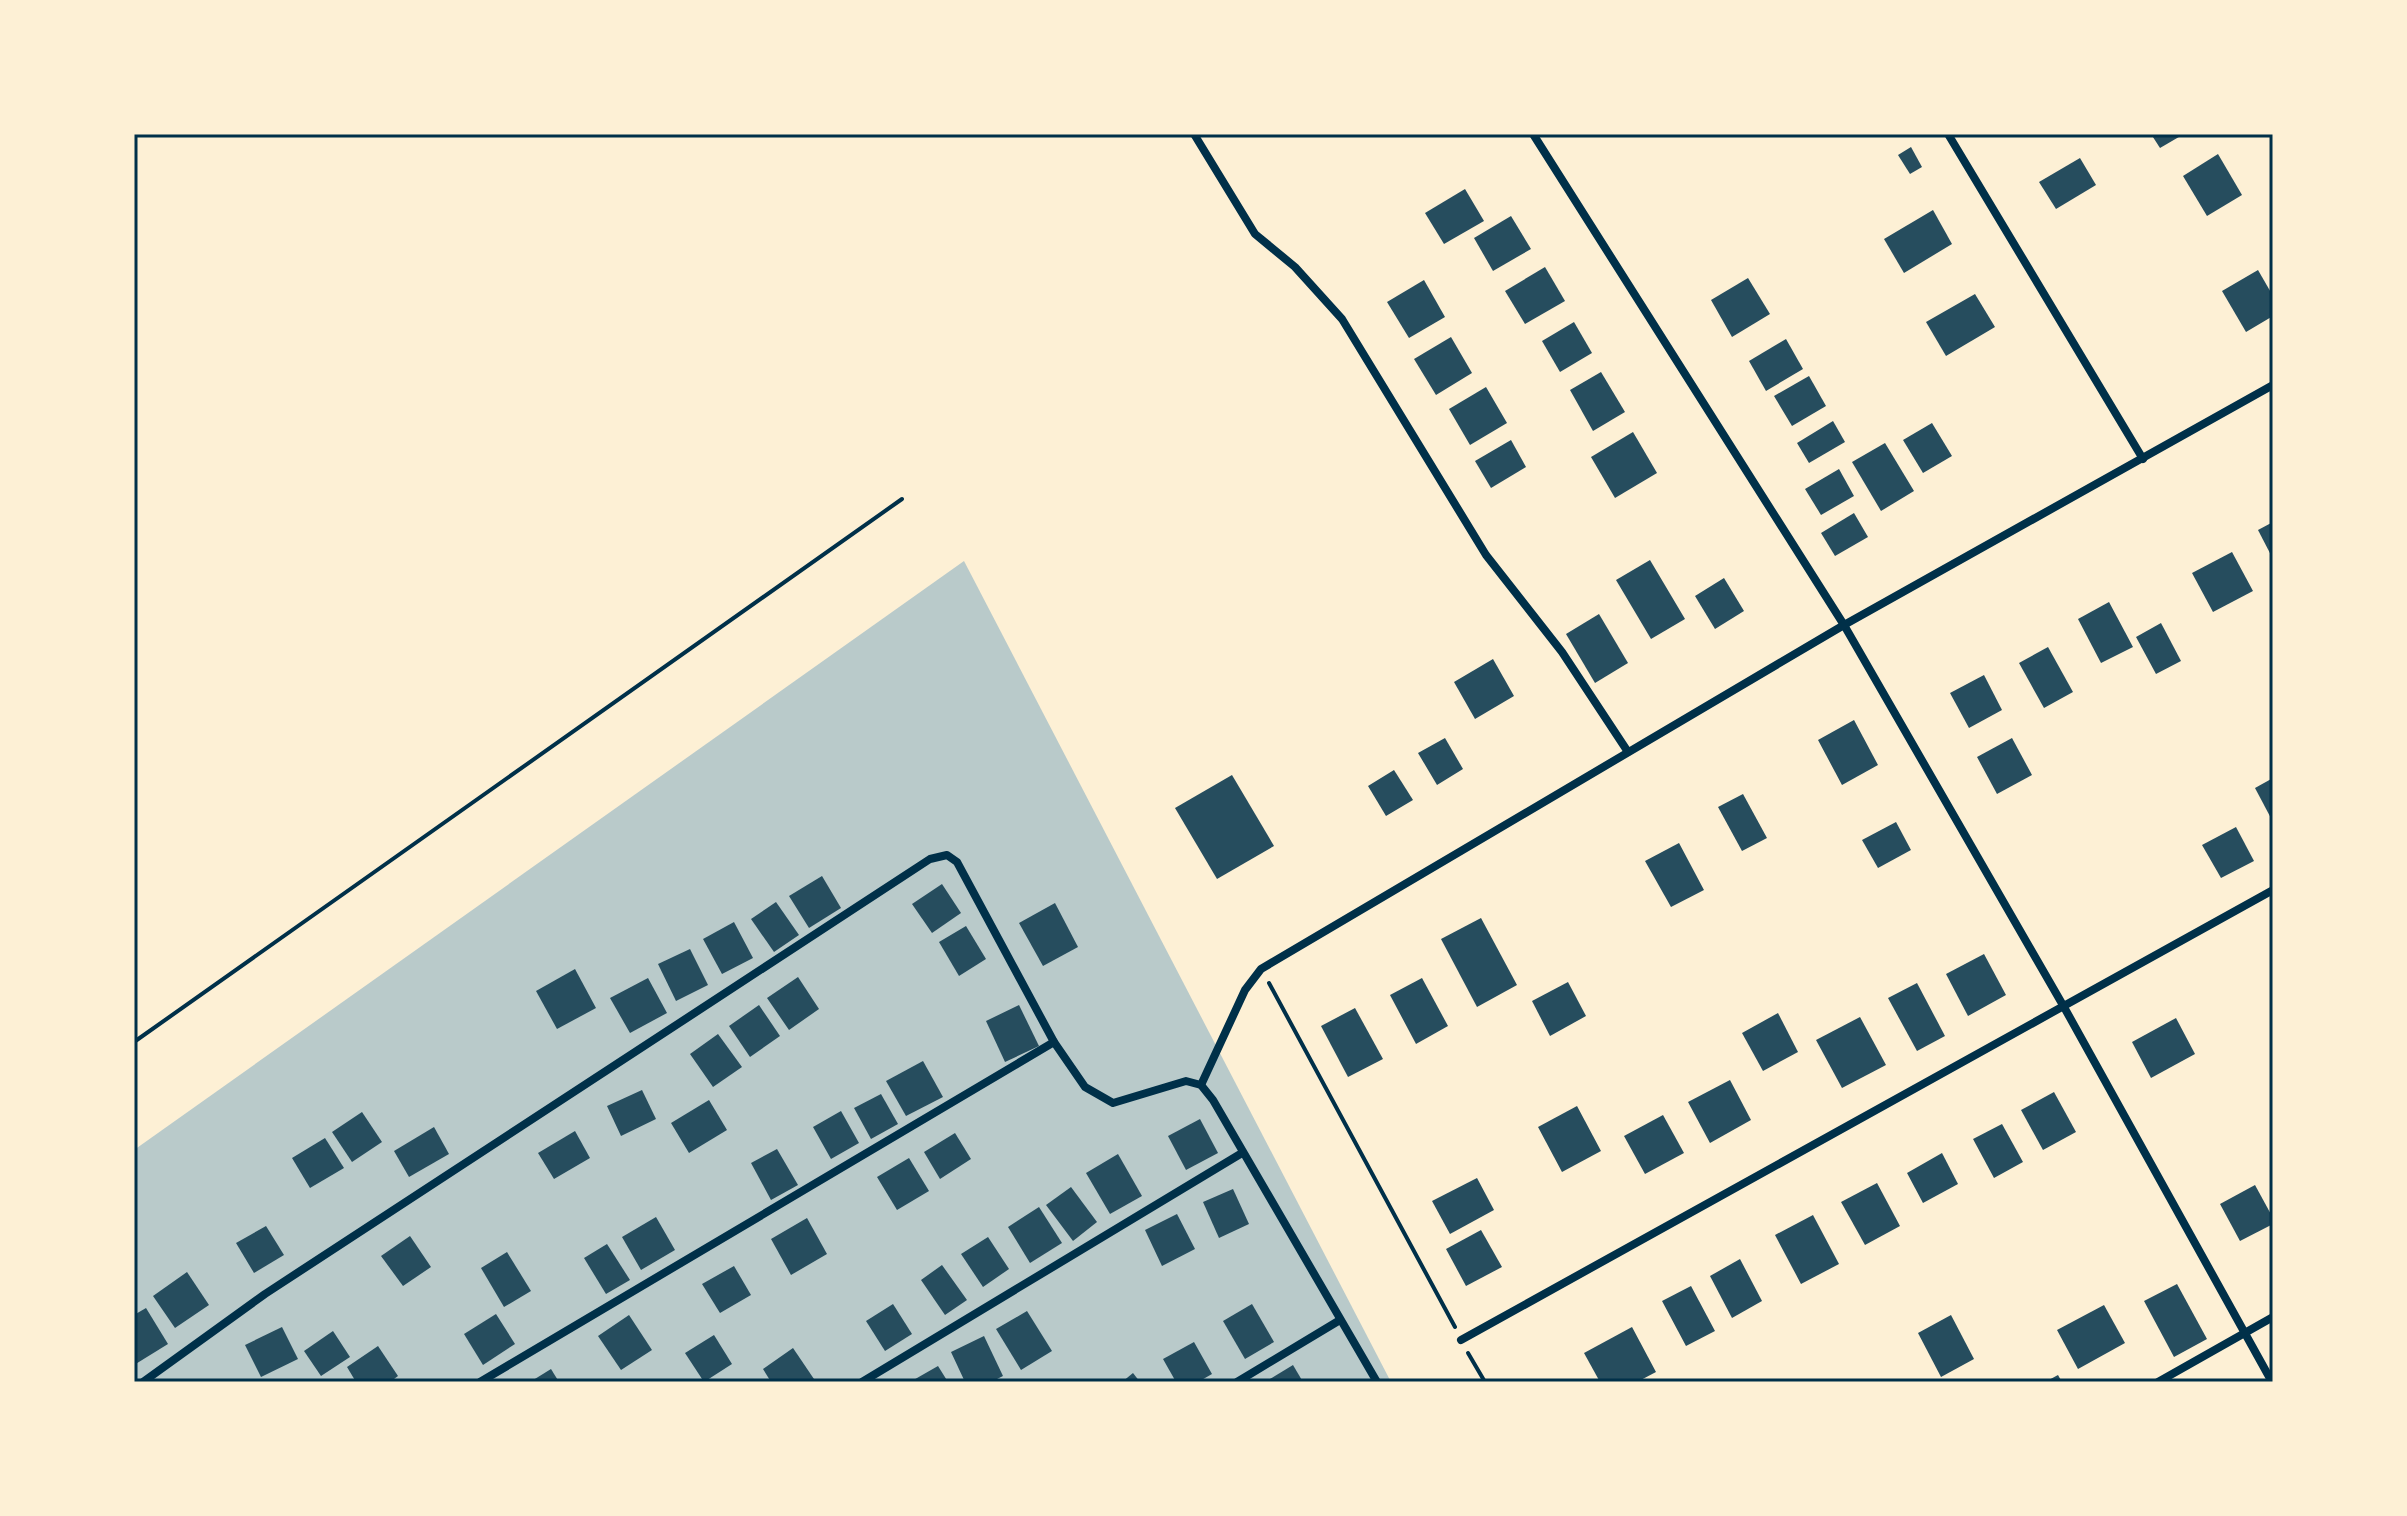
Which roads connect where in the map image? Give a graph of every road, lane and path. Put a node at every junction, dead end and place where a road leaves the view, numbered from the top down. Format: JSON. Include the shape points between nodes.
{"nodes":[{"id":1,"x":1194,"y":134,"type":"edge"},
{"id":2,"x":1533,"y":134,"type":"edge"},
{"id":3,"x":1948,"y":134,"type":"edge"},
{"id":4,"x":2273,"y":385,"type":"edge"},
{"id":5,"x":2143,"y":459,"type":"junction"},
{"id":6,"x":902,"y":499,"type":"dead end"},
{"id":7,"x":1844,"y":625,"type":"junction"},
{"id":8,"x":1628,"y":752,"type":"junction"},
{"id":9,"x":2273,"y":890,"type":"edge"},
{"id":10,"x":1261,"y":969,"type":"junction"},
{"id":11,"x":2064,"y":1007,"type":"junction"},
{"id":12,"x":134,"y":1042,"type":"edge"},
{"id":13,"x":1054,"y":1042,"type":"junction"},
{"id":14,"x":1201,"y":1085,"type":"junction"},
{"id":15,"x":1242,"y":1153,"type":"junction"},
{"id":16,"x":2273,"y":1317,"type":"edge"},
{"id":17,"x":1340,"y":1320,"type":"junction"},
{"id":18,"x":2246,"y":1332,"type":"junction"},
{"id":19,"x":1461,"y":1340,"type":"junction"},
{"id":20,"x":143,"y":1382,"type":"edge"},
{"id":21,"x":480,"y":1382,"type":"edge"},
{"id":22,"x":862,"y":1382,"type":"edge"},
{"id":23,"x":1237,"y":1382,"type":"edge"},
{"id":24,"x":1377,"y":1382,"type":"edge"},
{"id":25,"x":1485,"y":1382,"type":"edge"},
{"id":26,"x":2158,"y":1382,"type":"edge"},
{"id":27,"x":2272,"y":1382,"type":"edge"}],
"edges":[{"from":1,"to":8,"type":"street","via":[[1255,234],[1295,267],[1342,319],[1486,555],[1562,652]]},
{"from":2,"to":7,"type":"street"},
{"from":3,"to":5,"type":"street"},
{"from":4,"to":5,"type":"street"},
{"from":5,"to":7,"type":"street"},
{"from":6,"to":12,"type":"path"},
{"from":7,"to":8,"type":"street"},
{"from":7,"to":11,"type":"street"},
{"from":8,"to":10,"type":"street"},
{"from":9,"to":11,"type":"street"},
{"from":10,"to":14,"type":"street","via":[[1245,990]]},
{"from":10,"to":19,"type":"path"},
{"from":11,"to":18,"type":"street"},
{"from":11,"to":19,"type":"street"},
{"from":13,"to":14,"type":"street","via":[[1085,1087],[1113,1103],[1186,1081]]},
{"from":13,"to":20,"type":"street","via":[[957,862],[947,855],[930,859],[265,1294]]},
{"from":13,"to":21,"type":"street"},
{"from":14,"to":15,"type":"street"},
{"from":15,"to":17,"type":"street"},
{"from":15,"to":22,"type":"street"},
{"from":16,"to":18,"type":"street"},
{"from":17,"to":23,"type":"street"},
{"from":17,"to":24,"type":"street"},
{"from":18,"to":26,"type":"street"},
{"from":18,"to":27,"type":"street"},
{"from":19,"to":25,"type":"path"}]}
